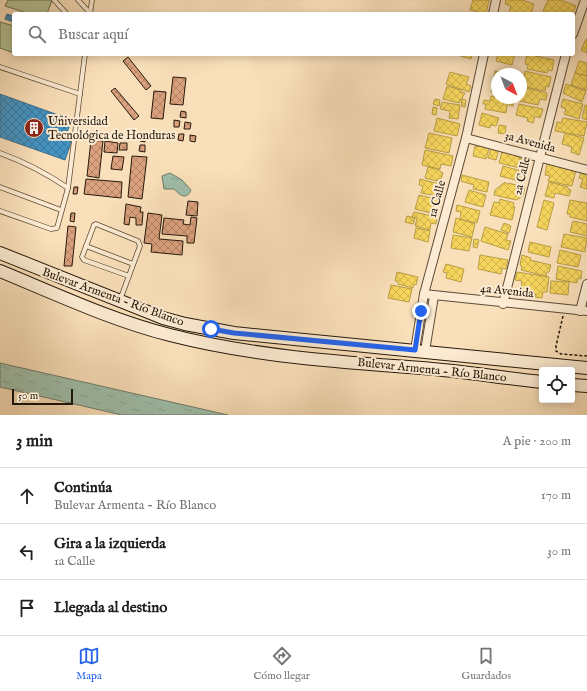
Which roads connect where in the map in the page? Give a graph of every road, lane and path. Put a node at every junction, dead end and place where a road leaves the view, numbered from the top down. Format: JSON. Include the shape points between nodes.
{"nodes":[{"id":1,"x":54,"y":0,"type":"edge"},
{"id":2,"x":78,"y":0,"type":"edge"},
{"id":3,"x":92,"y":0,"type":"edge"},
{"id":4,"x":496,"y":0,"type":"edge"},
{"id":5,"x":585,"y":0,"type":"edge"},
{"id":6,"x":64,"y":12,"type":"edge"},
{"id":7,"x":88,"y":12,"type":"edge"},
{"id":8,"x":90,"y":12,"type":"edge"},
{"id":9,"x":493,"y":12,"type":"edge"},
{"id":10,"x":575,"y":28,"type":"edge"},
{"id":11,"x":85,"y":56,"type":"edge"},
{"id":12,"x":484,"y":56,"type":"edge"},
{"id":13,"x":565,"y":56,"type":"edge"},
{"id":14,"x":0,"y":67,"type":"edge"},
{"id":15,"x":80,"y":94,"type":"junction"},
{"id":16,"x":466,"y":138,"type":"junction"},
{"id":17,"x":0,"y":153,"type":"edge"},
{"id":18,"x":539,"y":156,"type":"junction"},
{"id":19,"x":587,"y":170,"type":"edge"},
{"id":20,"x":0,"y":187,"type":"edge"},
{"id":21,"x":68,"y":188,"type":"junction"},
{"id":22,"x":61,"y":210,"type":"junction"},
{"id":23,"x":0,"y":211,"type":"edge"},
{"id":24,"x":86,"y":246,"type":"junction"},
{"id":25,"x":0,"y":254,"type":"edge"},
{"id":26,"x":0,"y":262,"type":"edge"},
{"id":27,"x":133,"y":264,"type":"junction"},
{"id":28,"x":0,"y":271,"type":"edge"},
{"id":29,"x":47,"y":272,"type":"junction"},
{"id":30,"x":128,"y":276,"type":"junction"},
{"id":31,"x":587,"y":284,"type":"edge"},
{"id":32,"x":424,"y":294,"type":"junction"},
{"id":33,"x":434,"y":296,"type":"junction"},
{"id":34,"x":120,"y":300,"type":"junction"},
{"id":35,"x":504,"y":304,"type":"junction"},
{"id":36,"x":564,"y":309,"type":"junction"},
{"id":37,"x":583,"y":311,"type":"edge"},
{"id":38,"x":420,"y":351,"type":"junction"},
{"id":39,"x":587,"y":356,"type":"edge"},
{"id":40,"x":587,"y":368,"type":"edge"},
{"id":41,"x":484,"y":375,"type":"junction"},
{"id":42,"x":539,"y":382,"type":"edge"},
{"id":43,"x":575,"y":385,"type":"edge"},
{"id":44,"x":587,"y":386,"type":"edge"}],
"edges":[{"from":1,"to":6,"type":"lane"},
{"from":2,"to":7,"type":"lane"},
{"from":3,"to":8,"type":"lane"},
{"from":4,"to":9,"type":"street"},
{"from":5,"to":10,"type":"street"},
{"from":11,"to":15,"type":"lane"},
{"from":12,"to":16,"type":"street","name":"1a Calle"},
{"from":13,"to":18,"type":"street","name":"2a Calle"},
{"from":14,"to":15,"type":"lane"},
{"from":15,"to":21,"type":"lane"},
{"from":16,"to":18,"type":"street","name":"3a Avenida"},
{"from":16,"to":32,"type":"street","name":"1a Calle"},
{"from":17,"to":21,"type":"lane","via":[[35,167]]},
{"from":18,"to":19,"type":"street","name":"3a Avenida"},
{"from":18,"to":35,"type":"street","name":"2a Calle"},
{"from":20,"to":22,"type":"lane"},
{"from":21,"to":22,"type":"lane"},
{"from":22,"to":23,"type":"lane","via":[[57,228],[51,229]]},
{"from":24,"to":27,"type":"lane"},
{"from":24,"to":27,"type":"lane","via":[[92,226],[96,224],[135,239],[140,246]]},
{"from":24,"to":30,"type":"lane","via":[[82,257],[84,260]]},
{"from":25,"to":29,"type":"main road","name":"Bulevar Armenta - Río Blanco"},
{"from":26,"to":29,"type":"main road","via":[[40,277]]},
{"from":27,"to":30,"type":"lane"},
{"from":28,"to":41,"type":"main road","name":"Bulevar Armenta - Río Blanco","via":[[114,318],[200,342],[269,354]]},
{"from":29,"to":34,"type":"main road","name":"Bulevar Armenta - Río Blanco"},
{"from":30,"to":34,"type":"lane"},
{"from":31,"to":37,"type":"street"},
{"from":32,"to":33,"type":"street","name":"4a Avenida"},
{"from":32,"to":38,"type":"street","name":"1a Calle"},
{"from":33,"to":35,"type":"street","name":"4a Avenida"},
{"from":33,"to":38,"type":"street"},
{"from":34,"to":38,"type":"main road","name":"Bulevar Armenta - Río Blanco","via":[[163,318],[234,333]]},
{"from":35,"to":36,"type":"street","name":"4a Avenida"},
{"from":36,"to":37,"type":"street","name":"4a Avenida"},
{"from":36,"to":39,"type":"path","via":[[556,351],[560,354]]},
{"from":38,"to":40,"type":"main road","name":"Bulevar Armenta - Río Blanco"},
{"from":38,"to":41,"type":"main road","via":[[417,356],[421,358],[471,364],[479,368]]},
{"from":41,"to":42,"type":"main road","name":"Bulevar Armenta - Río Blanco"},
{"from":43,"to":44,"type":"main road"}]}
